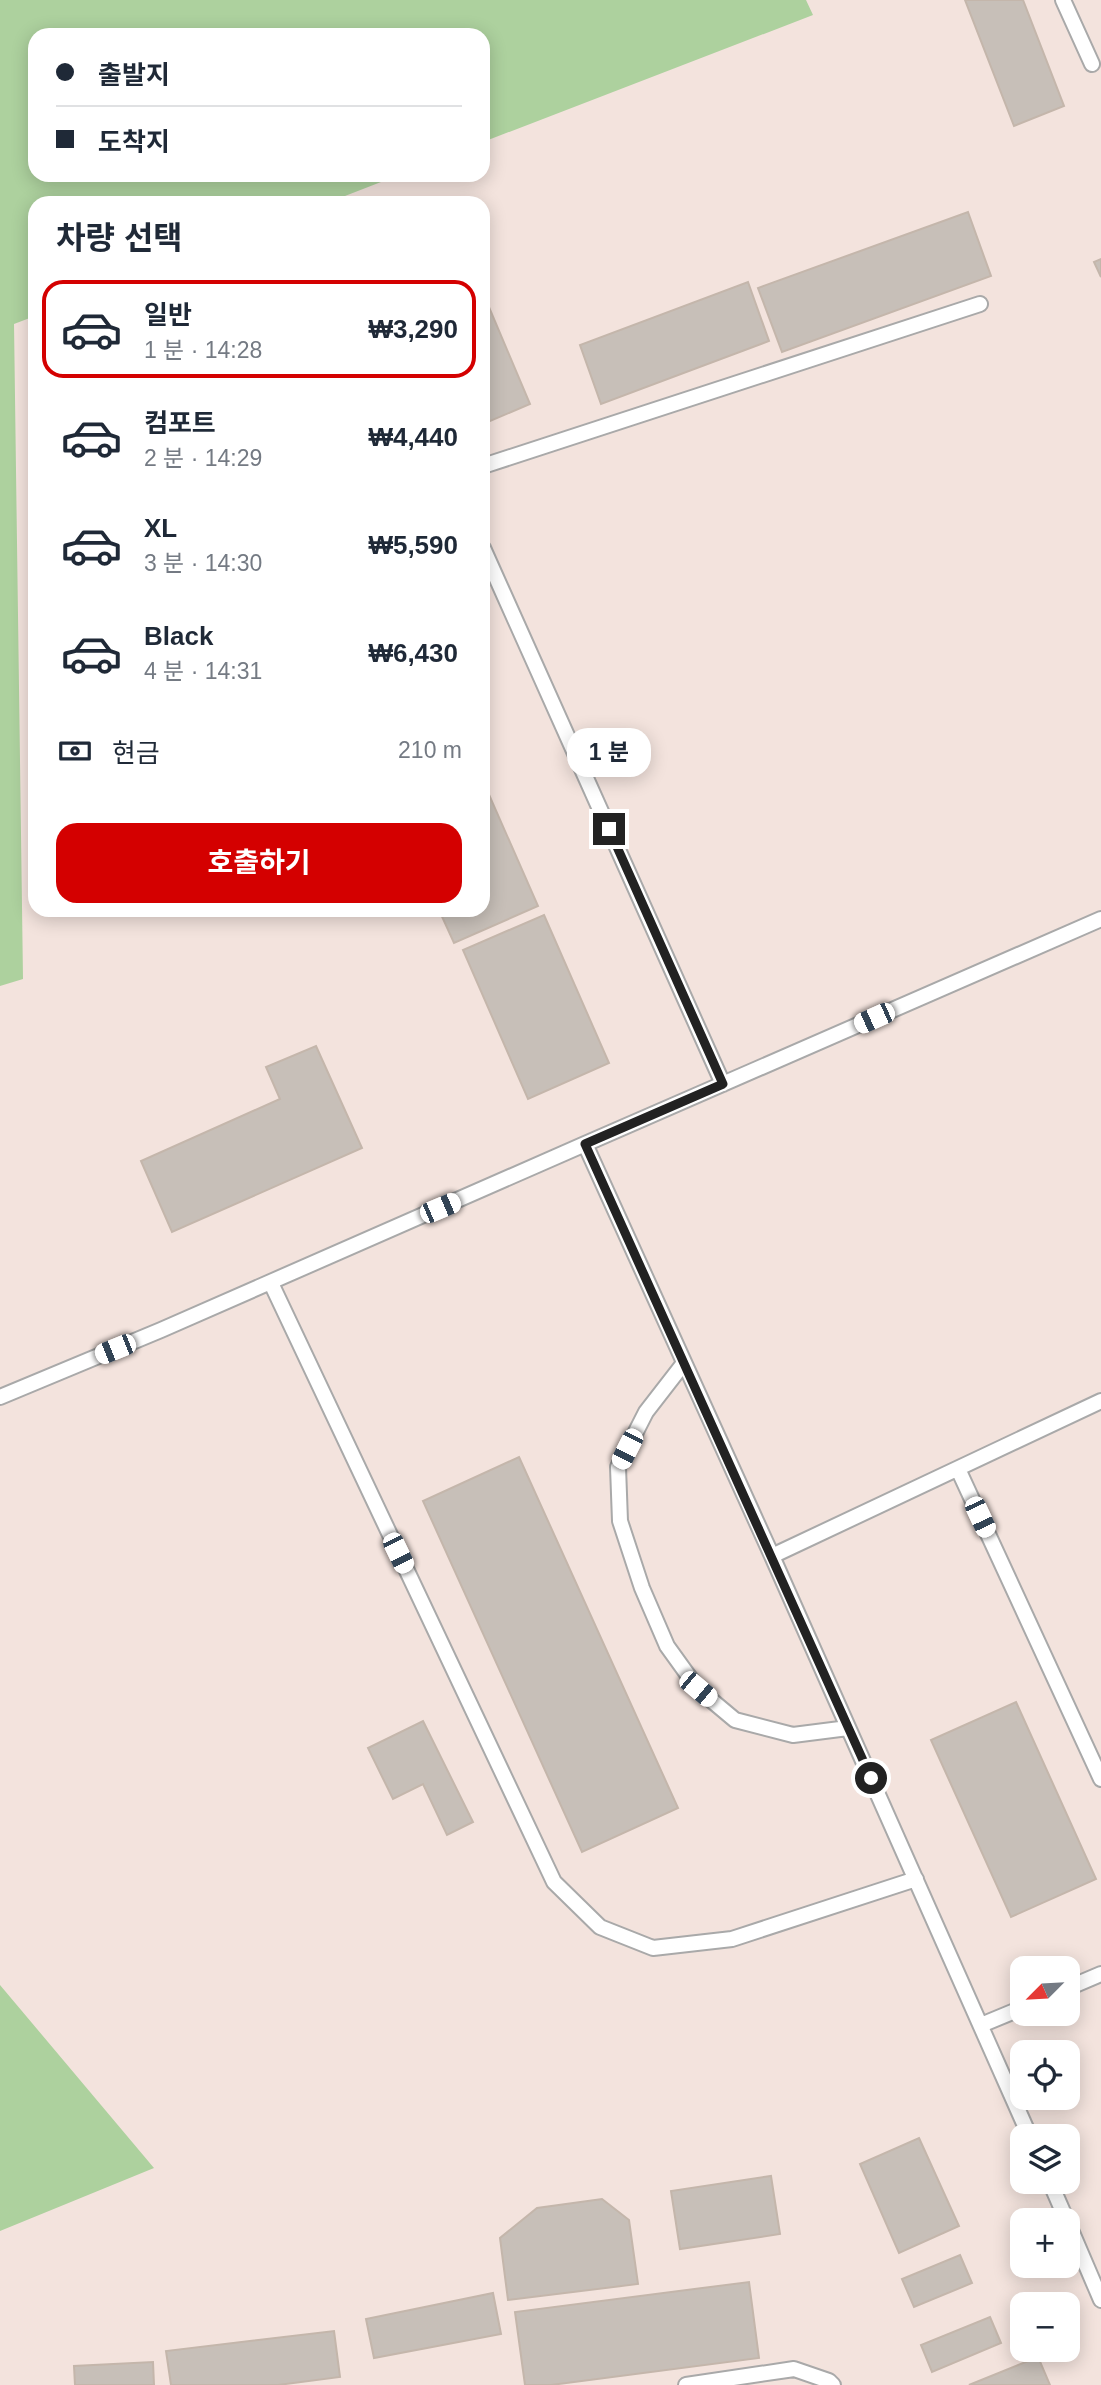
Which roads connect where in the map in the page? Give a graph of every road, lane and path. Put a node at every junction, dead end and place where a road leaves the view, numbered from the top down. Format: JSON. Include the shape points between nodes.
{"nodes":[{"id":1,"x":1063,"y":0,"type":"edge"},
{"id":2,"x":1092,"y":64,"type":"dead end"},
{"id":3,"x":980,"y":304,"type":"dead end"},
{"id":4,"x":490,"y":464,"type":"edge"},
{"id":5,"x":490,"y":564,"type":"edge"},
{"id":6,"x":1101,"y":919,"type":"edge"},
{"id":7,"x":723,"y":1084,"type":"junction"},
{"id":8,"x":585,"y":1144,"type":"junction"},
{"id":9,"x":271,"y":1283,"type":"junction"},
{"id":10,"x":684,"y":1363,"type":"junction"},
{"id":11,"x":0,"y":1397,"type":"edge"},
{"id":12,"x":1101,"y":1401,"type":"edge"},
{"id":13,"x":958,"y":1469,"type":"junction"},
{"id":14,"x":772,"y":1556,"type":"junction"},
{"id":15,"x":848,"y":1728,"type":"junction"},
{"id":16,"x":1101,"y":1779,"type":"edge"},
{"id":17,"x":916,"y":1880,"type":"junction"},
{"id":18,"x":1101,"y":1974,"type":"edge"},
{"id":19,"x":1080,"y":1983,"type":"edge"},
{"id":20,"x":1010,"y":2013,"type":"edge"},
{"id":21,"x":981,"y":2025,"type":"junction"},
{"id":22,"x":1024,"y":2124,"type":"edge"},
{"id":23,"x":1080,"y":2252,"type":"edge"},
{"id":24,"x":1101,"y":2300,"type":"edge"},
{"id":25,"x":686,"y":2385,"type":"edge"},
{"id":26,"x":833,"y":2385,"type":"edge"}],
"edges":[{"from":1,"to":2,"type":"lane"},
{"from":3,"to":4,"type":"lane"},
{"from":5,"to":7,"type":"lane"},
{"from":6,"to":7,"type":"lane"},
{"from":7,"to":8,"type":"lane"},
{"from":8,"to":9,"type":"lane"},
{"from":8,"to":10,"type":"lane"},
{"from":9,"to":11,"type":"lane"},
{"from":9,"to":17,"type":"lane","via":[[554,1882],[600,1927],[653,1948],[732,1939]]},
{"from":10,"to":14,"type":"lane"},
{"from":10,"to":15,"type":"lane","via":[[646,1412],[618,1467],[620,1521],[667,1646],[698,1689],[735,1720],[793,1735]]},
{"from":12,"to":13,"type":"lane"},
{"from":13,"to":14,"type":"lane"},
{"from":13,"to":16,"type":"lane"},
{"from":14,"to":15,"type":"lane"},
{"from":15,"to":17,"type":"lane"},
{"from":17,"to":21,"type":"lane"},
{"from":18,"to":19,"type":"lane"},
{"from":20,"to":21,"type":"lane"},
{"from":21,"to":22,"type":"lane"},
{"from":23,"to":24,"type":"lane"},
{"from":25,"to":26,"type":"lane","via":[[794,2369]]}]}
